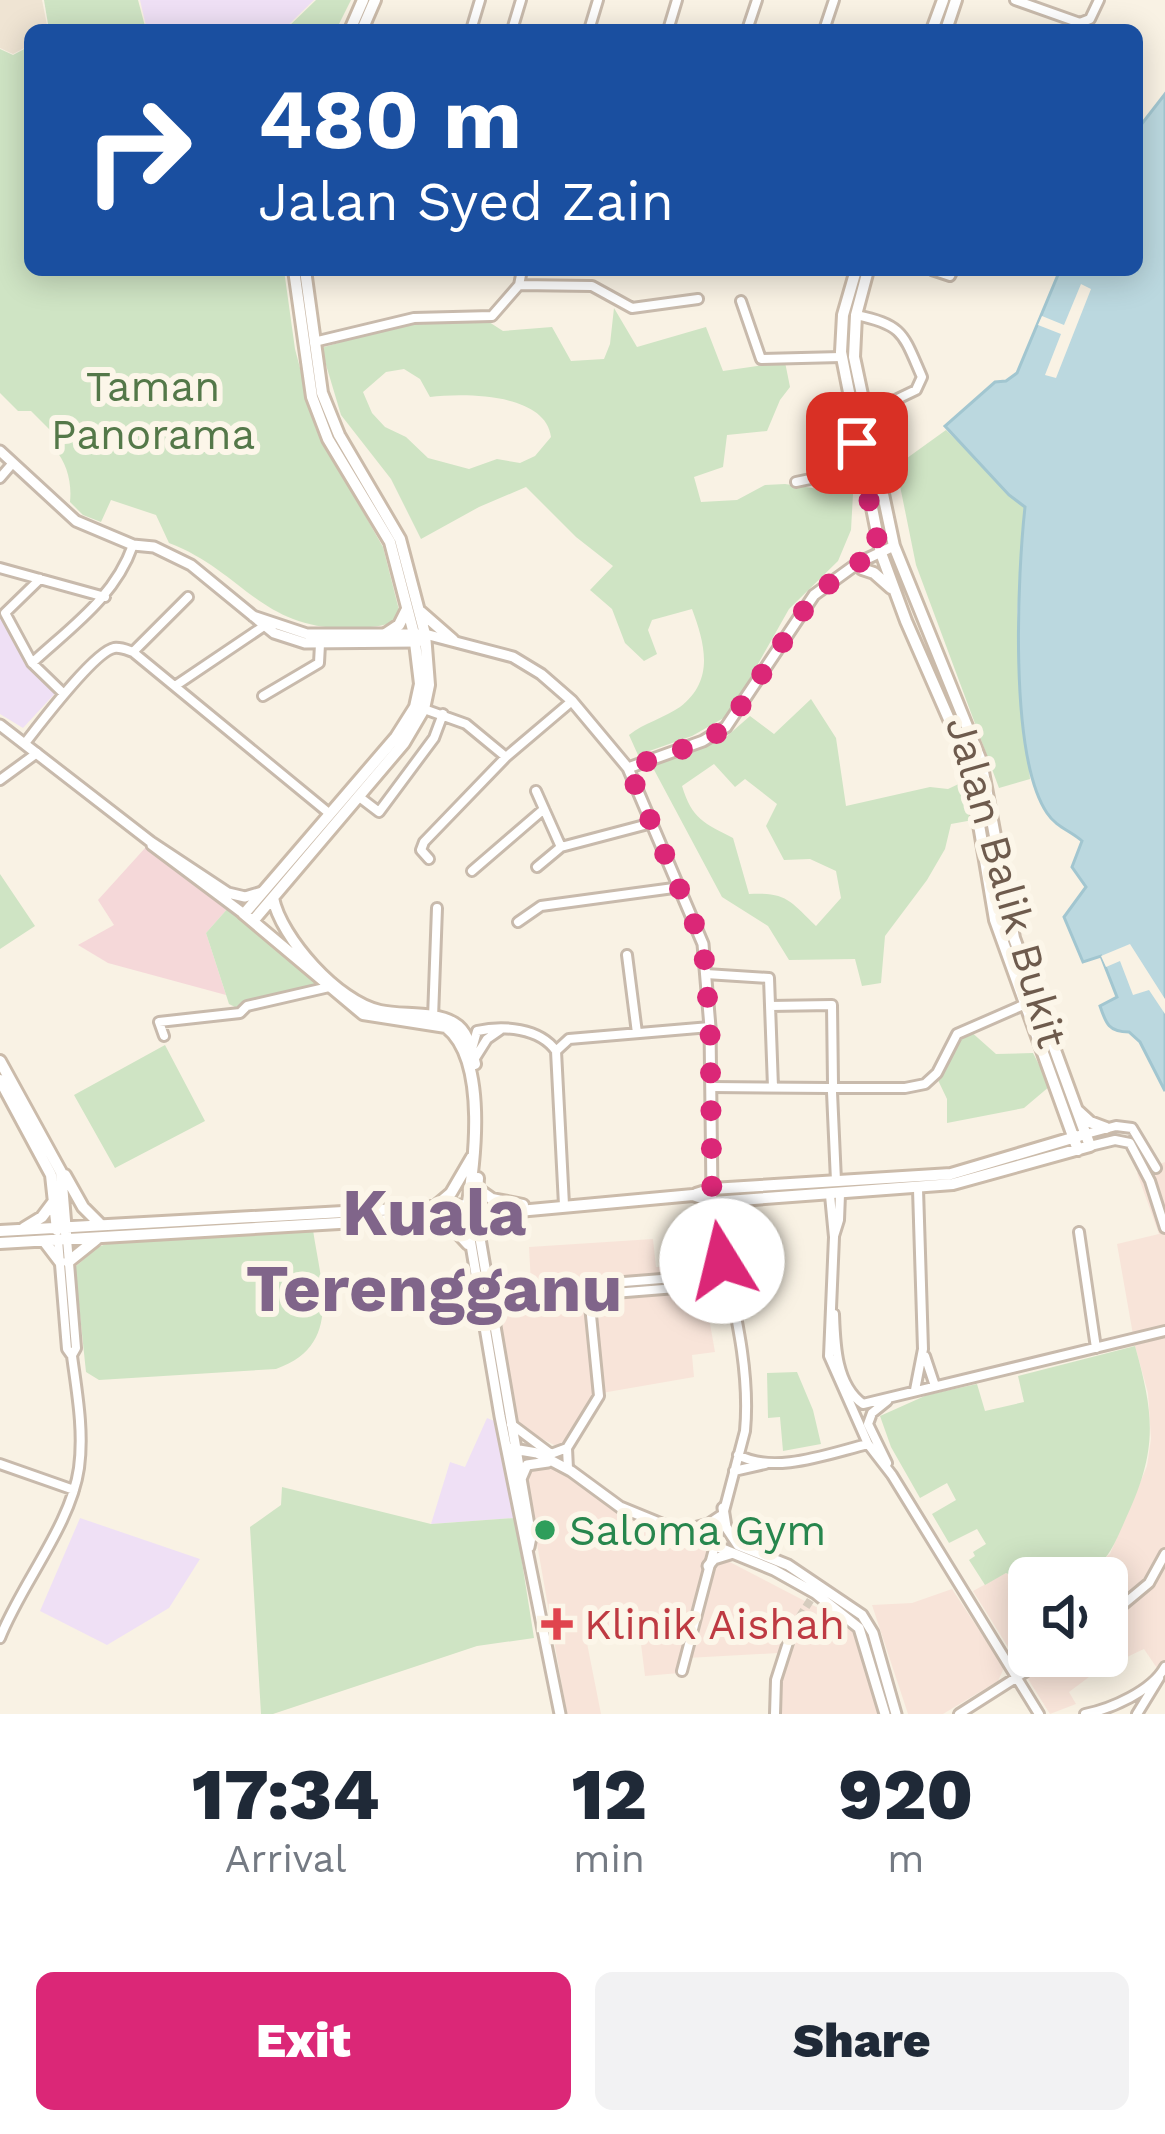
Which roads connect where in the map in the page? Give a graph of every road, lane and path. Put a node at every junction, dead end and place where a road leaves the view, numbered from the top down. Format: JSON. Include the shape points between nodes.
{"nodes":[{"id":1,"x":1016,"y":0,"type":"edge"},
{"id":2,"x":1099,"y":0,"type":"edge"},
{"id":3,"x":950,"y":1,"type":"edge"},
{"id":4,"x":934,"y":24,"type":"edge"},
{"id":5,"x":295,"y":276,"type":"edge"},
{"id":6,"x":306,"y":276,"type":"edge"},
{"id":7,"x":520,"y":276,"type":"edge"},
{"id":8,"x":854,"y":276,"type":"edge"},
{"id":9,"x":866,"y":276,"type":"edge"},
{"id":10,"x":518,"y":285,"type":"junction"},
{"id":11,"x":698,"y":299,"type":"dead end"},
{"id":12,"x":741,"y":301,"type":"dead end"},
{"id":13,"x":856,"y":315,"type":"junction"},
{"id":14,"x":314,"y":342,"type":"junction"},
{"id":15,"x":842,"y":357,"type":"junction"},
{"id":16,"x":864,"y":415,"type":"junction"},
{"id":17,"x":0,"y":452,"type":"edge"},
{"id":18,"x":12,"y":464,"type":"junction"},
{"id":19,"x":862,"y":468,"type":"junction"},
{"id":20,"x":0,"y":478,"type":"edge"},
{"id":21,"x":796,"y":482,"type":"dead end"},
{"id":22,"x":133,"y":545,"type":"junction"},
{"id":23,"x":895,"y":550,"type":"junction"},
{"id":24,"x":882,"y":556,"type":"junction"},
{"id":25,"x":0,"y":568,"type":"edge"},
{"id":26,"x":862,"y":569,"type":"junction"},
{"id":27,"x":846,"y":573,"type":"junction"},
{"id":28,"x":40,"y":579,"type":"junction"},
{"id":29,"x":893,"y":590,"type":"junction"},
{"id":30,"x":105,"y":597,"type":"junction"},
{"id":31,"x":188,"y":597,"type":"dead end"},
{"id":32,"x":412,"y":608,"type":"junction"},
{"id":33,"x":253,"y":616,"type":"junction"},
{"id":34,"x":264,"y":626,"type":"junction"},
{"id":35,"x":384,"y":634,"type":"junction"},
{"id":36,"x":423,"y":638,"type":"junction"},
{"id":37,"x":453,"y":640,"type":"junction"},
{"id":38,"x":401,"y":643,"type":"junction"},
{"id":39,"x":320,"y":644,"type":"junction"},
{"id":40,"x":133,"y":652,"type":"junction"},
{"id":41,"x":419,"y":658,"type":"junction"},
{"id":42,"x":32,"y":663,"type":"junction"},
{"id":43,"x":175,"y":686,"type":"junction"},
{"id":44,"x":64,"y":694,"type":"junction"},
{"id":45,"x":263,"y":696,"type":"dead end"},
{"id":46,"x":572,"y":701,"type":"junction"},
{"id":47,"x":424,"y":709,"type":"junction"},
{"id":48,"x":443,"y":714,"type":"junction"},
{"id":49,"x":0,"y":725,"type":"edge"},
{"id":50,"x":26,"y":743,"type":"junction"},
{"id":51,"x":38,"y":753,"type":"junction"},
{"id":52,"x":506,"y":757,"type":"junction"},
{"id":53,"x":628,"y":768,"type":"junction"},
{"id":54,"x":0,"y":780,"type":"edge"},
{"id":55,"x":536,"y":791,"type":"dead end"},
{"id":56,"x":358,"y":796,"type":"junction"},
{"id":57,"x":544,"y":809,"type":"junction"},
{"id":58,"x":330,"y":814,"type":"junction"},
{"id":59,"x":654,"y":823,"type":"junction"},
{"id":60,"x":151,"y":842,"type":"junction"},
{"id":61,"x":561,"y":847,"type":"junction"},
{"id":62,"x":429,"y":859,"type":"dead end"},
{"id":63,"x":537,"y":867,"type":"dead end"},
{"id":64,"x":472,"y":871,"type":"dead end"},
{"id":65,"x":681,"y":887,"type":"junction"},
{"id":66,"x":270,"y":894,"type":"junction"},
{"id":67,"x":437,"y":908,"type":"dead end"},
{"id":68,"x":248,"y":917,"type":"junction"},
{"id":69,"x":518,"y":922,"type":"dead end"},
{"id":70,"x":628,"y":956,"type":"dead end"},
{"id":71,"x":706,"y":974,"type":"junction"},
{"id":72,"x":328,"y":987,"type":"junction"},
{"id":73,"x":1029,"y":1003,"type":"junction"},
{"id":74,"x":770,"y":1006,"type":"junction"},
{"id":75,"x":433,"y":1018,"type":"junction"},
{"id":76,"x":710,"y":1027,"type":"junction"},
{"id":77,"x":638,"y":1033,"type":"junction"},
{"id":78,"x":164,"y":1036,"type":"dead end"},
{"id":79,"x":556,"y":1051,"type":"junction"},
{"id":80,"x":473,"y":1055,"type":"junction"},
{"id":81,"x":0,"y":1061,"type":"edge"},
{"id":82,"x":0,"y":1080,"type":"edge"},
{"id":83,"x":711,"y":1087,"type":"junction"},
{"id":84,"x":773,"y":1087,"type":"junction"},
{"id":85,"x":833,"y":1088,"type":"junction"},
{"id":86,"x":1071,"y":1112,"type":"junction"},
{"id":87,"x":1106,"y":1128,"type":"junction"},
{"id":88,"x":1082,"y":1142,"type":"junction"},
{"id":89,"x":1052,"y":1144,"type":"junction"},
{"id":90,"x":474,"y":1153,"type":"junction"},
{"id":91,"x":55,"y":1156,"type":"junction"},
{"id":92,"x":1160,"y":1167,"type":"edge"},
{"id":93,"x":1150,"y":1181,"type":"junction"},
{"id":94,"x":474,"y":1186,"type":"junction"},
{"id":95,"x":918,"y":1189,"type":"junction"},
{"id":96,"x":835,"y":1190,"type":"junction"},
{"id":97,"x":712,"y":1196,"type":"junction"},
{"id":98,"x":54,"y":1202,"type":"junction"},
{"id":99,"x":564,"y":1204,"type":"junction"},
{"id":100,"x":532,"y":1207,"type":"junction"},
{"id":101,"x":438,"y":1211,"type":"junction"},
{"id":102,"x":470,"y":1212,"type":"junction"},
{"id":103,"x":504,"y":1212,"type":"junction"},
{"id":104,"x":1165,"y":1228,"type":"edge"},
{"id":105,"x":21,"y":1229,"type":"junction"},
{"id":106,"x":101,"y":1230,"type":"junction"},
{"id":107,"x":477,"y":1230,"type":"junction"},
{"id":108,"x":0,"y":1231,"type":"edge"},
{"id":109,"x":1079,"y":1232,"type":"dead end"},
{"id":110,"x":62,"y":1233,"type":"junction"},
{"id":111,"x":44,"y":1240,"type":"junction"},
{"id":112,"x":0,"y":1243,"type":"edge"},
{"id":113,"x":468,"y":1244,"type":"junction"},
{"id":114,"x":64,"y":1262,"type":"junction"},
{"id":115,"x":725,"y":1279,"type":"junction"},
{"id":116,"x":589,"y":1290,"type":"junction"},
{"id":117,"x":487,"y":1298,"type":"junction"},
{"id":118,"x":832,"y":1307,"type":"junction"},
{"id":119,"x":1165,"y":1334,"type":"edge"},
{"id":120,"x":1096,"y":1348,"type":"junction"},
{"id":121,"x":923,"y":1349,"type":"junction"},
{"id":122,"x":935,"y":1386,"type":"junction"},
{"id":123,"x":914,"y":1391,"type":"junction"},
{"id":124,"x":889,"y":1400,"type":"junction"},
{"id":125,"x":510,"y":1423,"type":"junction"},
{"id":126,"x":868,"y":1444,"type":"junction"},
{"id":127,"x":510,"y":1447,"type":"junction"},
{"id":128,"x":567,"y":1448,"type":"junction"},
{"id":129,"x":738,"y":1455,"type":"junction"},
{"id":130,"x":553,"y":1462,"type":"junction"},
{"id":131,"x":772,"y":1462,"type":"junction"},
{"id":132,"x":0,"y":1464,"type":"edge"},
{"id":133,"x":569,"y":1470,"type":"junction"},
{"id":134,"x":734,"y":1471,"type":"junction"},
{"id":135,"x":892,"y":1475,"type":"junction"},
{"id":136,"x":520,"y":1481,"type":"junction"},
{"id":137,"x":74,"y":1490,"type":"junction"},
{"id":138,"x":722,"y":1512,"type":"junction"},
{"id":139,"x":683,"y":1531,"type":"junction"},
{"id":140,"x":712,"y":1546,"type":"junction"},
{"id":141,"x":529,"y":1547,"type":"junction"},
{"id":142,"x":737,"y":1549,"type":"junction"},
{"id":143,"x":1165,"y":1554,"type":"edge"},
{"id":144,"x":708,"y":1565,"type":"junction"},
{"id":145,"x":1128,"y":1600,"type":"edge"},
{"id":146,"x":794,"y":1627,"type":"tunnel mouth"},
{"id":147,"x":0,"y":1638,"type":"edge"},
{"id":148,"x":682,"y":1671,"type":"dead end"},
{"id":149,"x":1162,"y":1672,"type":"edge"},
{"id":150,"x":1017,"y":1678,"type":"junction"},
{"id":151,"x":560,"y":1714,"type":"edge"},
{"id":152,"x":775,"y":1714,"type":"edge"},
{"id":153,"x":885,"y":1714,"type":"edge"},
{"id":154,"x":896,"y":1714,"type":"edge"},
{"id":155,"x":959,"y":1714,"type":"edge"},
{"id":156,"x":1039,"y":1714,"type":"edge"},
{"id":157,"x":1085,"y":1714,"type":"edge"},
{"id":158,"x":1137,"y":1714,"type":"edge"}],
"edges":[{"from":1,"to":2,"type":"street","via":[[1080,23]]},
{"from":3,"to":4,"type":"main road"},
{"from":5,"to":32,"type":"main road","via":[[312,397],[328,439],[382,525]]},
{"from":6,"to":14,"type":"main road"},
{"from":7,"to":10,"type":"street"},
{"from":8,"to":15,"type":"main road","name":"Jalan Balik Bukit"},
{"from":9,"to":13,"type":"main road","name":"Jalan Balik Bukit"},
{"from":10,"to":11,"type":"street","via":[[592,286],[632,308]]},
{"from":10,"to":14,"type":"street","via":[[492,316],[414,318]]},
{"from":12,"to":15,"type":"street","via":[[761,359]]},
{"from":13,"to":16,"type":"main road","name":"Jalan Balik Bukit"},
{"from":13,"to":16,"type":"street","via":[[903,333],[922,377],[916,390]]},
{"from":14,"to":32,"type":"main road","via":[[329,414],[400,539]]},
{"from":15,"to":19,"type":"main road","name":"Jalan Balik Bukit"},
{"from":16,"to":23,"type":"main road","name":"Jalan Balik Bukit"},
{"from":17,"to":18,"type":"street"},
{"from":18,"to":20,"type":"street"},
{"from":18,"to":22,"type":"street","via":[[76,521]]},
{"from":19,"to":21,"type":"street"},
{"from":19,"to":24,"type":"main road","name":"Jalan Balik Bukit"},
{"from":22,"to":30,"type":"street"},
{"from":22,"to":33,"type":"street","via":[[190,565]]},
{"from":23,"to":24,"type":"street"},
{"from":23,"to":73,"type":"main road","name":"Jalan Balik Bukit","via":[[981,760]]},
{"from":24,"to":26,"type":"street"},
{"from":24,"to":27,"type":"street"},
{"from":24,"to":29,"type":"main road","name":"Jalan Balik Bukit"},
{"from":25,"to":28,"type":"street"},
{"from":26,"to":27,"type":"street"},
{"from":26,"to":29,"type":"main road"},
{"from":27,"to":53,"type":"street","via":[[814,595],[727,727]]},
{"from":28,"to":30,"type":"street"},
{"from":28,"to":42,"type":"street","via":[[5,611]]},
{"from":29,"to":73,"type":"main road","name":"Jalan Balik Bukit","via":[[969,765],[995,920]]},
{"from":30,"to":42,"type":"street"},
{"from":31,"to":40,"type":"street"},
{"from":32,"to":35,"type":"main road"},
{"from":32,"to":36,"type":"main road"},
{"from":32,"to":37,"type":"main road"},
{"from":33,"to":34,"type":"street"},
{"from":33,"to":35,"type":"street","via":[[307,634]]},
{"from":34,"to":39,"type":"street"},
{"from":34,"to":43,"type":"street"},
{"from":35,"to":36,"type":"street"},
{"from":36,"to":37,"type":"street"},
{"from":36,"to":38,"type":"street"},
{"from":36,"to":41,"type":"main road"},
{"from":36,"to":47,"type":"main road","via":[[430,685]]},
{"from":37,"to":46,"type":"street","via":[[513,657]]},
{"from":38,"to":39,"type":"street"},
{"from":38,"to":41,"type":"main road"},
{"from":39,"to":45,"type":"street","via":[[319,663]]},
{"from":40,"to":43,"type":"street"},
{"from":40,"to":44,"type":"street","via":[[105,652]]},
{"from":41,"to":58,"type":"main road","via":[[407,722]]},
{"from":42,"to":44,"type":"street"},
{"from":43,"to":58,"type":"street"},
{"from":44,"to":50,"type":"street"},
{"from":46,"to":52,"type":"street"},
{"from":46,"to":53,"type":"street"},
{"from":47,"to":48,"type":"street"},
{"from":47,"to":56,"type":"main road"},
{"from":48,"to":52,"type":"street"},
{"from":48,"to":56,"type":"street","via":[[379,812]]},
{"from":49,"to":50,"type":"street"},
{"from":50,"to":51,"type":"street"},
{"from":51,"to":54,"type":"street"},
{"from":51,"to":60,"type":"street"},
{"from":52,"to":62,"type":"street","via":[[424,842]]},
{"from":53,"to":59,"type":"street"},
{"from":55,"to":57,"type":"street"},
{"from":56,"to":66,"type":"main road"},
{"from":57,"to":61,"type":"street"},
{"from":57,"to":64,"type":"street"},
{"from":58,"to":66,"type":"main road"},
{"from":59,"to":61,"type":"street"},
{"from":59,"to":65,"type":"street"},
{"from":60,"to":66,"type":"street","via":[[233,895]]},
{"from":60,"to":68,"type":"street"},
{"from":61,"to":63,"type":"street"},
{"from":65,"to":69,"type":"street","via":[[542,906]]},
{"from":65,"to":71,"type":"street","via":[[701,934]]},
{"from":66,"to":68,"type":"main road"},
{"from":66,"to":75,"type":"main road","via":[[281,925],[353,998],[379,1011]]},
{"from":67,"to":75,"type":"street"},
{"from":68,"to":72,"type":"main road"},
{"from":70,"to":77,"type":"street"},
{"from":71,"to":74,"type":"street","via":[[769,978]]},
{"from":71,"to":76,"type":"street"},
{"from":72,"to":78,"type":"street","via":[[240,1013],[159,1022]]},
{"from":72,"to":90,"type":"main road","via":[[362,1014],[454,1034],[471,1077]]},
{"from":73,"to":85,"type":"street","via":[[957,1034],[925,1084]]},
{"from":73,"to":86,"type":"main road","name":"Jalan Balik Bukit"},
{"from":74,"to":84,"type":"street"},
{"from":74,"to":85,"type":"street","via":[[832,1005]]},
{"from":75,"to":80,"type":"main road","via":[[458,1024]]},
{"from":76,"to":77,"type":"street"},
{"from":76,"to":83,"type":"street"},
{"from":77,"to":79,"type":"street","via":[[568,1040]]},
{"from":79,"to":80,"type":"street","via":[[539,1034],[501,1029],[477,1031]]},
{"from":79,"to":99,"type":"street"},
{"from":80,"to":94,"type":"main road","via":[[480,1132]]},
{"from":81,"to":91,"type":"main road"},
{"from":82,"to":98,"type":"main road","via":[[45,1161]]},
{"from":83,"to":84,"type":"street"},
{"from":83,"to":97,"type":"street"},
{"from":84,"to":85,"type":"street"},
{"from":85,"to":96,"type":"street"},
{"from":86,"to":87,"type":"main road"},
{"from":86,"to":88,"type":"main road","name":"Jalan Balik Bukit"},
{"from":86,"to":89,"type":"main road"},
{"from":87,"to":88,"type":"street"},
{"from":87,"to":92,"type":"street","via":[[1132,1128]]},
{"from":88,"to":89,"type":"main road"},
{"from":88,"to":93,"type":"street","via":[[1125,1140]]},
{"from":88,"to":95,"type":"main road","via":[[989,1176]]},
{"from":89,"to":96,"type":"main road","via":[[951,1174]]},
{"from":90,"to":94,"type":"main road"},
{"from":90,"to":101,"type":"main road"},
{"from":91,"to":106,"type":"main road"},
{"from":91,"to":110,"type":"main road","via":[[64,1188]]},
{"from":92,"to":93,"type":"street","via":[[1149,1172]]},
{"from":93,"to":104,"type":"street"},
{"from":94,"to":100,"type":"main road","via":[[491,1199]]},
{"from":94,"to":102,"type":"main road"},
{"from":95,"to":96,"type":"main road"},
{"from":95,"to":121,"type":"street"},
{"from":96,"to":97,"type":"main road"},
{"from":96,"to":118,"type":"street"},
{"from":97,"to":99,"type":"main road"},
{"from":97,"to":115,"type":"street"},
{"from":98,"to":105,"type":"main road"},
{"from":98,"to":110,"type":"main road"},
{"from":99,"to":100,"type":"main road"},
{"from":100,"to":103,"type":"main road"},
{"from":101,"to":102,"type":"main road"},
{"from":101,"to":106,"type":"main road"},
{"from":101,"to":113,"type":"main road"},
{"from":102,"to":103,"type":"main road"},
{"from":102,"to":107,"type":"street"},
{"from":102,"to":113,"type":"street"},
{"from":103,"to":107,"type":"main road"},
{"from":105,"to":108,"type":"main road"},
{"from":105,"to":110,"type":"main road"},
{"from":106,"to":110,"type":"main road"},
{"from":106,"to":114,"type":"main road"},
{"from":107,"to":117,"type":"street"},
{"from":109,"to":120,"type":"street"},
{"from":110,"to":111,"type":"main road"},
{"from":110,"to":114,"type":"street"},
{"from":111,"to":112,"type":"main road"},
{"from":111,"to":114,"type":"main road"},
{"from":113,"to":127,"type":"street"},
{"from":114,"to":137,"type":"street","via":[[81,1427]]},
{"from":115,"to":116,"type":"street"},
{"from":115,"to":116,"type":"street"},
{"from":115,"to":129,"type":"street","via":[[746,1382]]},
{"from":116,"to":117,"type":"street"},
{"from":116,"to":128,"type":"street","via":[[598,1396]]},
{"from":117,"to":125,"type":"street"},
{"from":118,"to":124,"type":"street","via":[[836,1355],[854,1399]]},
{"from":118,"to":126,"type":"street","via":[[829,1356]]},
{"from":119,"to":120,"type":"street"},
{"from":120,"to":122,"type":"street"},
{"from":121,"to":122,"type":"street"},
{"from":121,"to":123,"type":"street"},
{"from":122,"to":123,"type":"street"},
{"from":123,"to":124,"type":"street"},
{"from":124,"to":135,"type":"street","via":[[868,1424]]},
{"from":125,"to":127,"type":"street"},
{"from":125,"to":128,"type":"street","via":[[551,1454]]},
{"from":126,"to":131,"type":"street"},
{"from":126,"to":135,"type":"street"},
{"from":127,"to":130,"type":"street"},
{"from":127,"to":136,"type":"street"},
{"from":127,"to":141,"type":"street"},
{"from":128,"to":133,"type":"street"},
{"from":129,"to":131,"type":"street"},
{"from":129,"to":134,"type":"street"},
{"from":130,"to":133,"type":"street"},
{"from":130,"to":136,"type":"street","via":[[528,1465]]},
{"from":131,"to":134,"type":"street"},
{"from":132,"to":137,"type":"street"},
{"from":133,"to":139,"type":"street","via":[[620,1507]]},
{"from":134,"to":138,"type":"street"},
{"from":135,"to":150,"type":"street"},
{"from":136,"to":141,"type":"street"},
{"from":137,"to":147,"type":"street"},
{"from":138,"to":139,"type":"street"},
{"from":138,"to":140,"type":"street"},
{"from":138,"to":142,"type":"street"},
{"from":139,"to":140,"type":"street"},
{"from":140,"to":142,"type":"street"},
{"from":140,"to":144,"type":"street"},
{"from":141,"to":151,"type":"street"},
{"from":142,"to":144,"type":"street"},
{"from":142,"to":153,"type":"street","via":[[854,1621]]},
{"from":142,"to":154,"type":"street","via":[[788,1564],[862,1616]]},
{"from":143,"to":145,"type":"street"},
{"from":144,"to":148,"type":"street"},
{"from":146,"to":152,"type":"street","via":[[776,1680]]},
{"from":149,"to":157,"type":"street"},
{"from":149,"to":158,"type":"street"},
{"from":150,"to":155,"type":"street"},
{"from":150,"to":156,"type":"street"}]}
